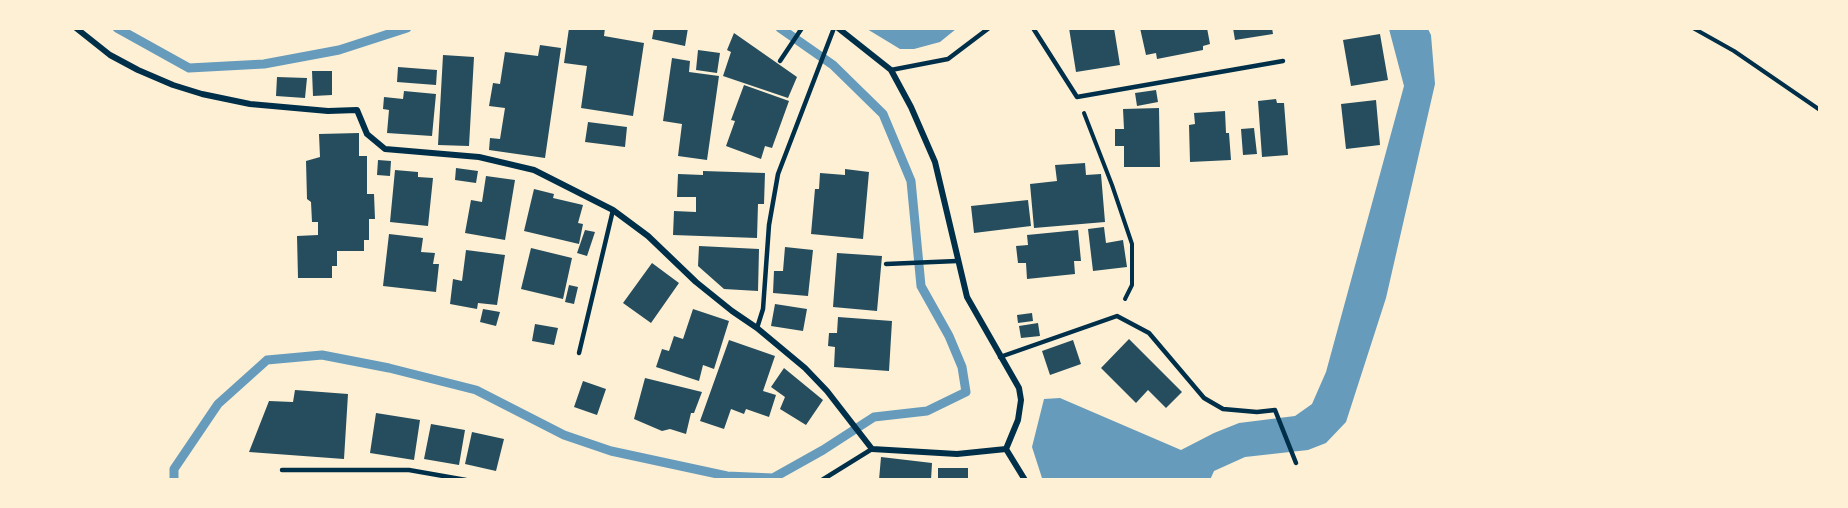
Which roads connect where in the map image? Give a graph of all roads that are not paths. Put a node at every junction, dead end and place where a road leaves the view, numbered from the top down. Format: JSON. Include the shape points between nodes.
{"nodes":[{"id":1,"x":76,"y":28,"type":"edge"},
{"id":2,"x":802,"y":28,"type":"edge"},
{"id":3,"x":836,"y":28,"type":"edge"},
{"id":4,"x":989,"y":28,"type":"edge"},
{"id":5,"x":1032,"y":28,"type":"edge"},
{"id":6,"x":780,"y":61,"type":"dead end"},
{"id":7,"x":1283,"y":61,"type":"dead end"},
{"id":8,"x":891,"y":70,"type":"junction"},
{"id":9,"x":613,"y":210,"type":"junction"},
{"id":10,"x":957,"y":261,"type":"junction"},
{"id":11,"x":886,"y":264,"type":"dead end"},
{"id":12,"x":756,"y":328,"type":"junction"},
{"id":13,"x":579,"y":353,"type":"dead end"},
{"id":14,"x":1000,"y":357,"type":"junction"},
{"id":15,"x":872,"y":449,"type":"junction"},
{"id":16,"x":1006,"y":449,"type":"junction"},
{"id":17,"x":1296,"y":463,"type":"dead end"},
{"id":18,"x":282,"y":470,"type":"dead end"},
{"id":19,"x":466,"y":480,"type":"edge"},
{"id":20,"x":822,"y":480,"type":"edge"},
{"id":21,"x":1025,"y":480,"type":"edge"}],
"edges":[{"from":1,"to":9,"type":"street","via":[[110,55],[173,85],[250,104],[357,110],[367,134],[385,149],[478,157],[534,170]]},
{"from":2,"to":6,"type":"lane"},
{"from":3,"to":8,"type":"street"},
{"from":3,"to":12,"type":"lane","via":[[778,174],[769,225],[763,309]]},
{"from":4,"to":8,"type":"lane","via":[[948,59]]},
{"from":5,"to":7,"type":"lane","via":[[1077,97]]},
{"from":8,"to":10,"type":"street","via":[[934,162]]},
{"from":9,"to":12,"type":"street"},
{"from":9,"to":13,"type":"lane"},
{"from":10,"to":11,"type":"lane"},
{"from":10,"to":14,"type":"street","via":[[967,297]]},
{"from":12,"to":15,"type":"street","via":[[805,368]]},
{"from":14,"to":16,"type":"street","via":[[1019,388],[1021,400]]},
{"from":14,"to":17,"type":"lane","via":[[1118,316],[1149,333],[1204,398],[1223,409],[1275,410]]},
{"from":15,"to":16,"type":"street","via":[[957,454]]},
{"from":15,"to":20,"type":"lane"},
{"from":16,"to":21,"type":"street"},
{"from":18,"to":19,"type":"lane","via":[[409,470]]}]}
